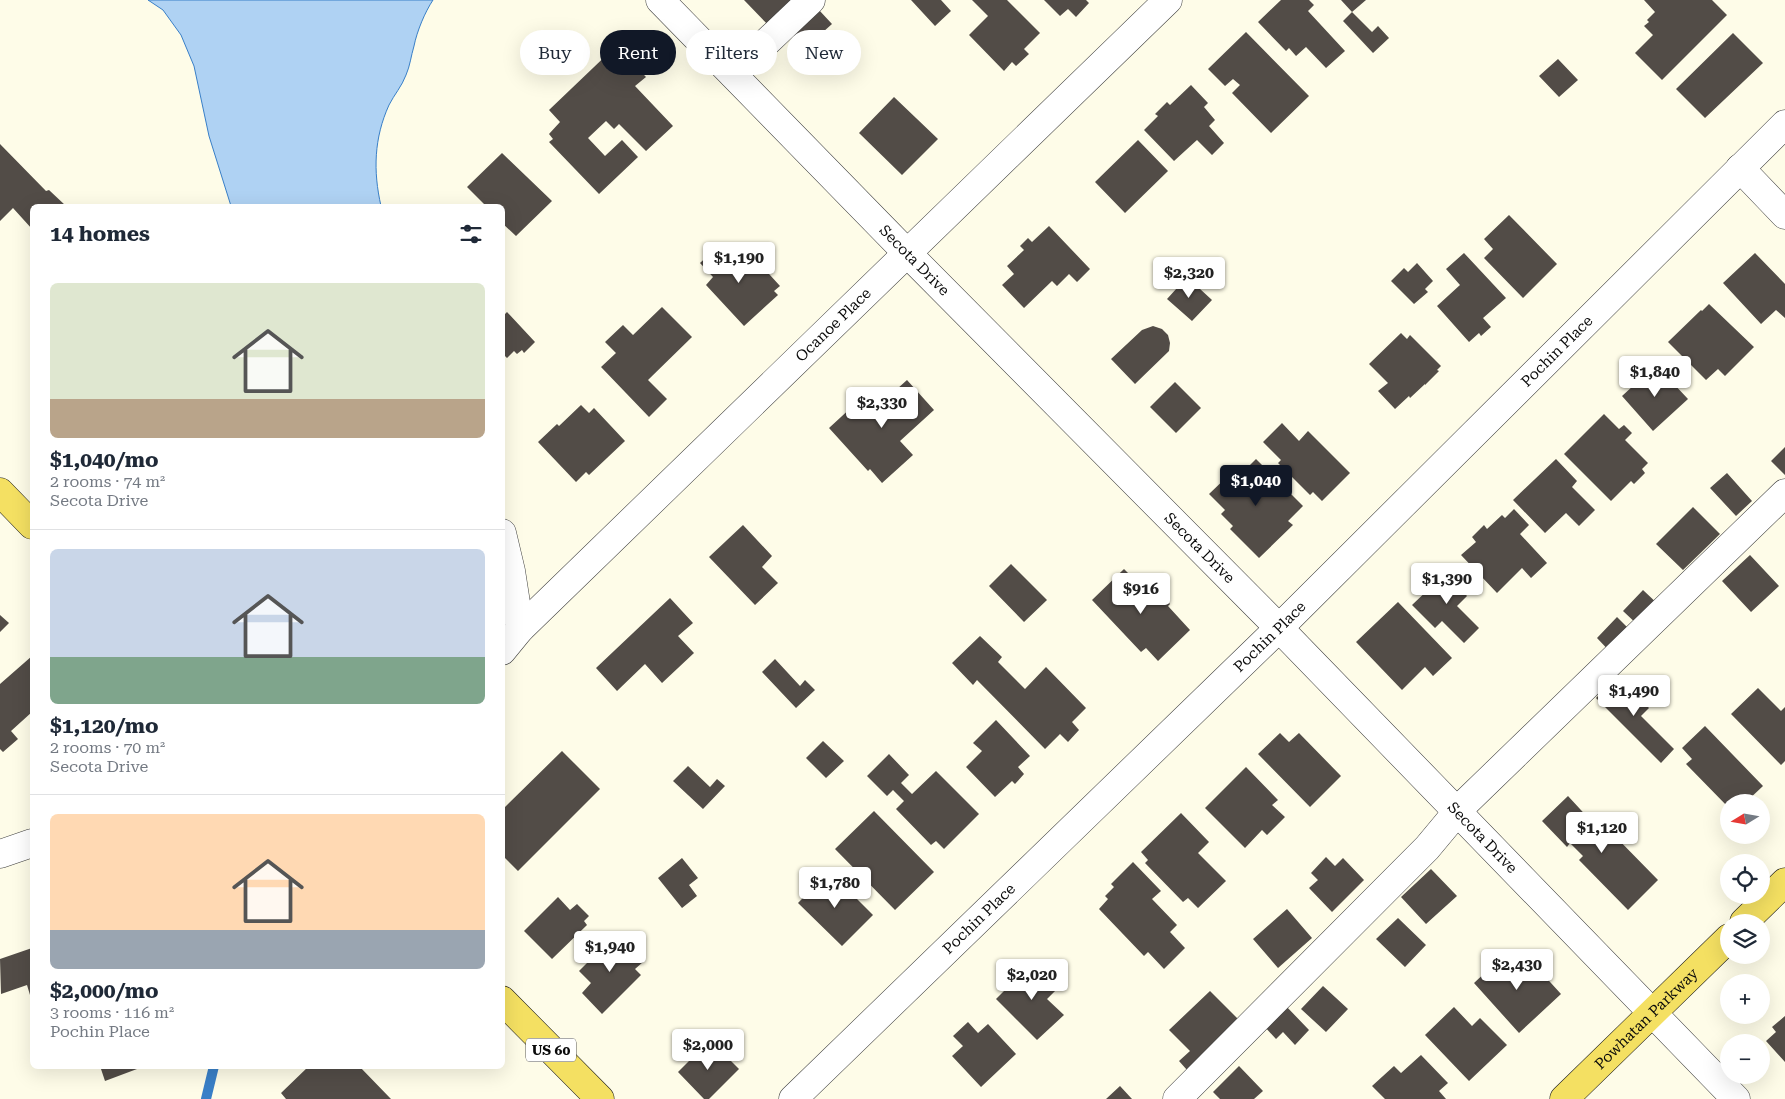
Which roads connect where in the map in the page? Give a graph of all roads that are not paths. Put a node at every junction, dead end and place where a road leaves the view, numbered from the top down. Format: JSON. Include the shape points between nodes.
{"nodes":[{"id":1,"x":660,"y":0,"type":"edge"},
{"id":2,"x":810,"y":0,"type":"edge"},
{"id":3,"x":1168,"y":0,"type":"edge"},
{"id":4,"x":690,"y":30,"type":"edge"},
{"id":5,"x":777,"y":32,"type":"edge"},
{"id":6,"x":734,"y":75,"type":"edge"},
{"id":7,"x":1785,"y":124,"type":"edge"},
{"id":8,"x":1740,"y":168,"type":"junction"},
{"id":9,"x":1785,"y":215,"type":"edge"},
{"id":10,"x":908,"y":254,"type":"junction"},
{"id":11,"x":0,"y":492,"type":"edge"},
{"id":12,"x":1785,"y":492,"type":"edge"},
{"id":13,"x":30,"y":523,"type":"edge"},
{"id":14,"x":505,"y":546,"type":"edge"},
{"id":15,"x":1279,"y":628,"type":"junction"},
{"id":16,"x":520,"y":629,"type":"junction"},
{"id":17,"x":505,"y":647,"type":"edge"},
{"id":18,"x":1457,"y":812,"type":"junction"},
{"id":19,"x":30,"y":843,"type":"edge"},
{"id":20,"x":0,"y":854,"type":"edge"},
{"id":21,"x":1785,"y":882,"type":"edge"},
{"id":22,"x":1752,"y":914,"type":"edge"},
{"id":23,"x":1720,"y":947,"type":"edge"},
{"id":24,"x":505,"y":1003,"type":"edge"},
{"id":25,"x":1653,"y":1013,"type":"junction"},
{"id":26,"x":600,"y":1099,"type":"edge"},
{"id":27,"x":794,"y":1099,"type":"edge"},
{"id":28,"x":1177,"y":1099,"type":"edge"},
{"id":29,"x":1564,"y":1099,"type":"edge"},
{"id":30,"x":1736,"y":1099,"type":"edge"}],
"edges":[{"from":1,"to":4,"type":"street","name":"Secota Drive"},
{"from":2,"to":5,"type":"street"},
{"from":3,"to":10,"type":"street","name":"Ocanoe Place"},
{"from":6,"to":10,"type":"street","name":"Secota Drive"},
{"from":7,"to":8,"type":"street","name":"Pochin Place"},
{"from":8,"to":9,"type":"street"},
{"from":8,"to":15,"type":"street","name":"Pochin Place"},
{"from":10,"to":15,"type":"street","name":"Secota Drive"},
{"from":10,"to":16,"type":"street","name":"Ocanoe Place"},
{"from":11,"to":13,"type":"main road"},
{"from":12,"to":18,"type":"street"},
{"from":14,"to":16,"type":"street"},
{"from":15,"to":18,"type":"street","name":"Secota Drive"},
{"from":15,"to":27,"type":"street","name":"Pochin Place"},
{"from":16,"to":17,"type":"street","name":"Ocanoe Place"},
{"from":18,"to":25,"type":"street","name":"Secota Drive"},
{"from":18,"to":28,"type":"street","via":[[1427,848]]},
{"from":19,"to":20,"type":"street"},
{"from":21,"to":22,"type":"main road"},
{"from":23,"to":25,"type":"main road","name":"Powhatan Parkway"},
{"from":24,"to":26,"type":"main road","number":"US 60"},
{"from":25,"to":29,"type":"main road","name":"Powhatan Parkway"},
{"from":25,"to":30,"type":"street","name":"Secota Drive"}]}
